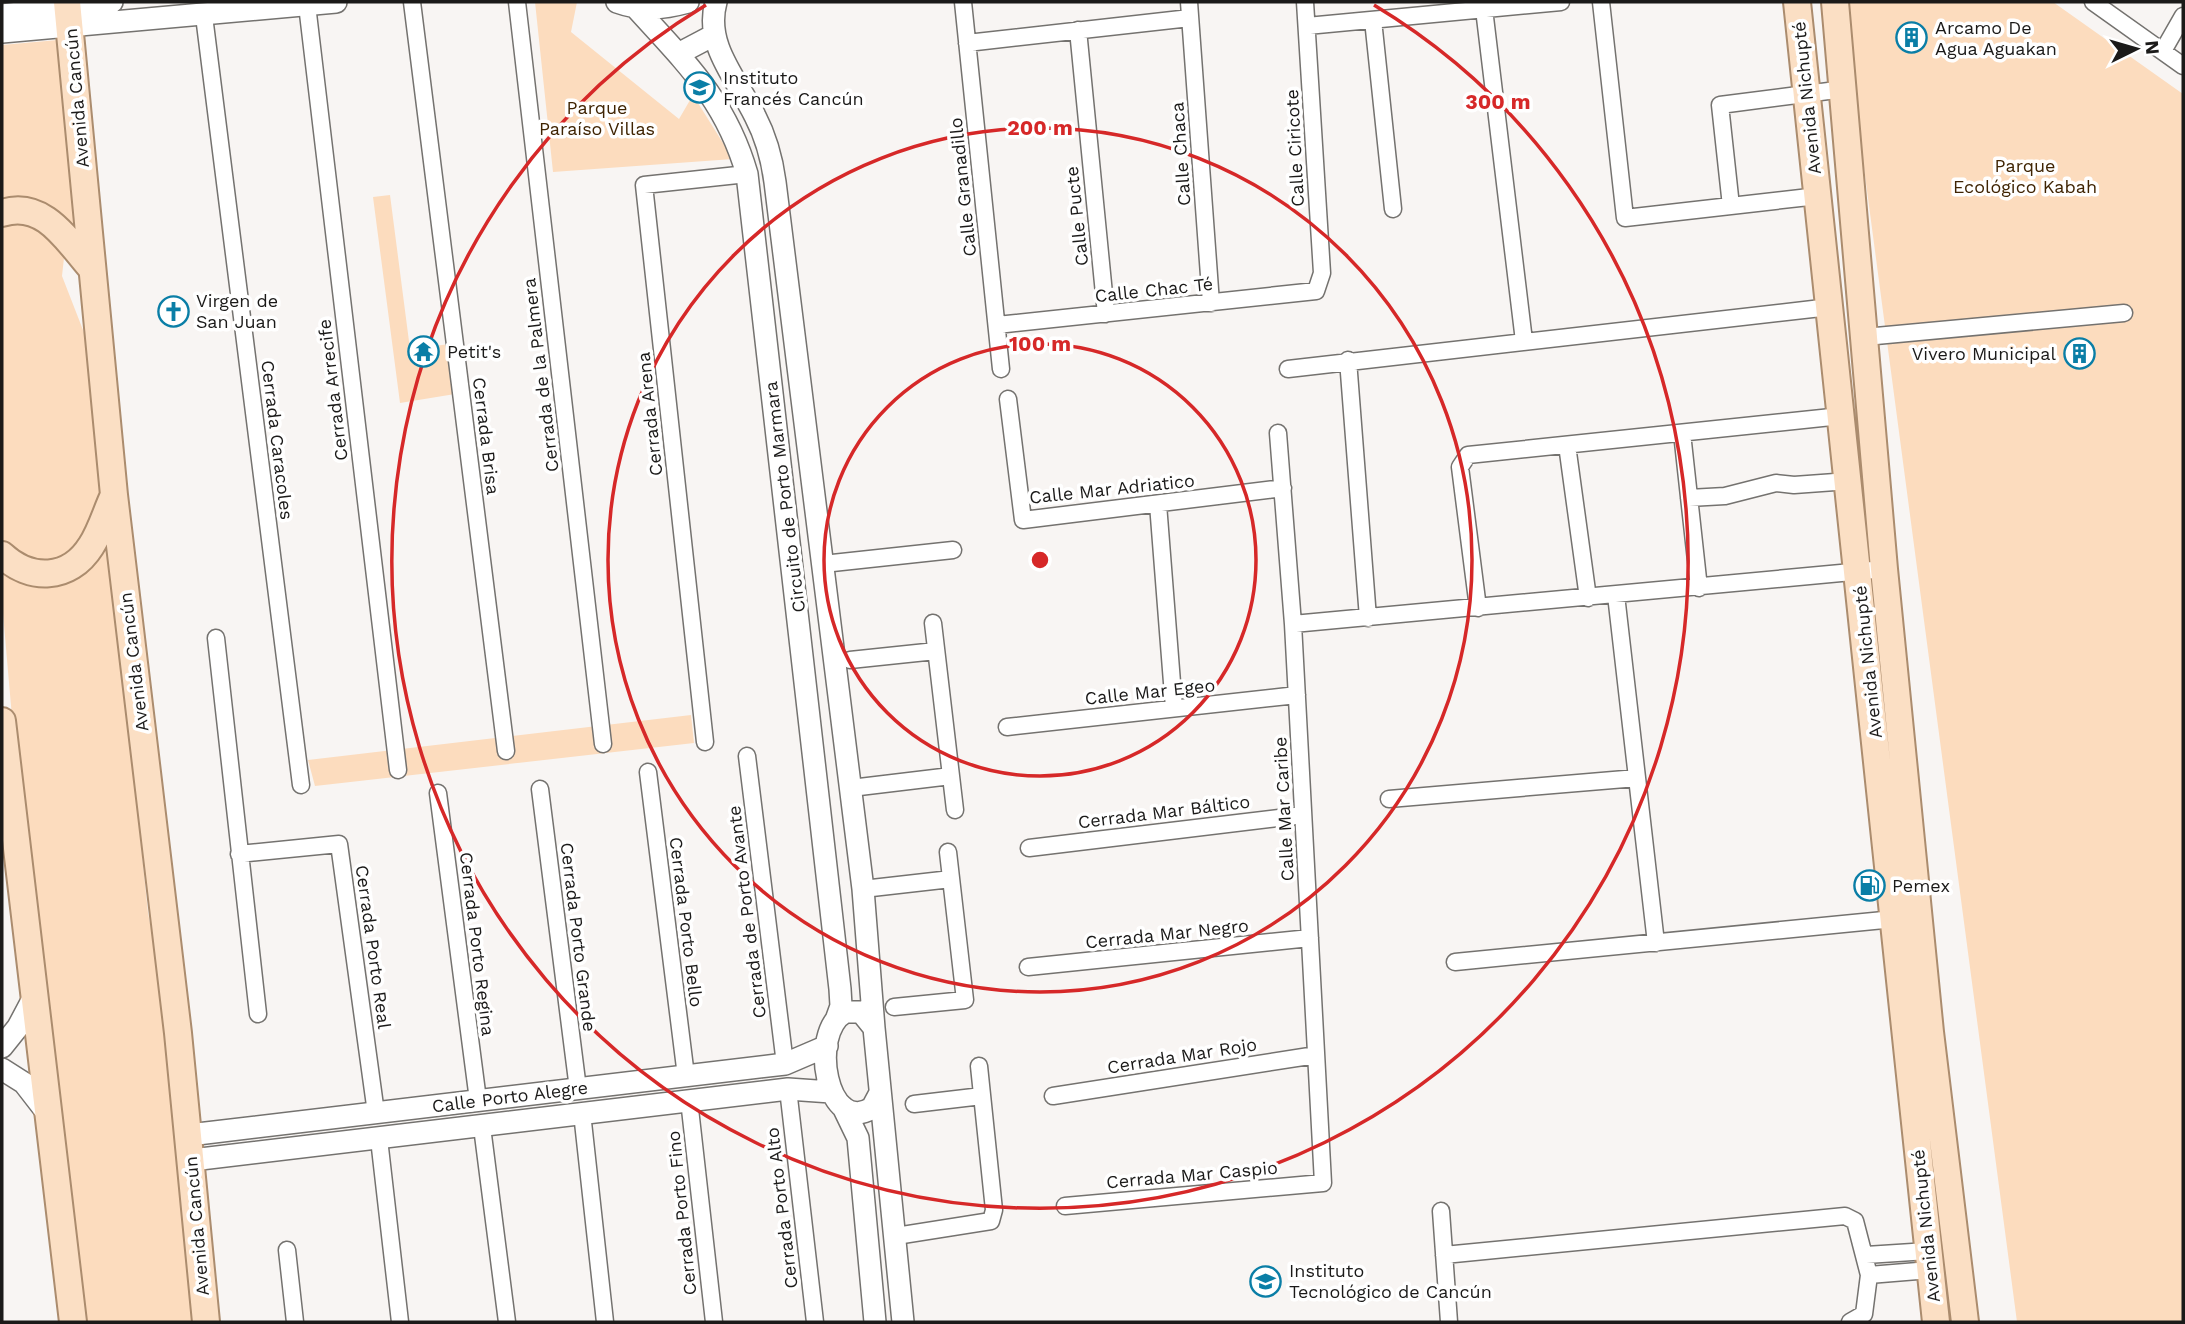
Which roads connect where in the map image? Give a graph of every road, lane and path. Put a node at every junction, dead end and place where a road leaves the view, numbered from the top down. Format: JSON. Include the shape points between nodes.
{"nodes":[{"id":1,"x":112,"y":2,"type":"edge"},
{"id":2,"x":336,"y":2,"type":"edge"},
{"id":3,"x":412,"y":2,"type":"edge"},
{"id":4,"x":517,"y":2,"type":"edge"},
{"id":5,"x":688,"y":2,"type":"edge"},
{"id":6,"x":716,"y":2,"type":"edge"},
{"id":7,"x":963,"y":2,"type":"edge"},
{"id":8,"x":1305,"y":2,"type":"edge"},
{"id":9,"x":1561,"y":2,"type":"edge"},
{"id":10,"x":1601,"y":2,"type":"edge"},
{"id":11,"x":1797,"y":2,"type":"edge"},
{"id":12,"x":1835,"y":2,"type":"edge"},
{"id":13,"x":2093,"y":2,"type":"edge"},
{"id":14,"x":307,"y":5,"type":"junction"},
{"id":15,"x":627,"y":6,"type":"edge"},
{"id":16,"x":1484,"y":9,"type":"junction"},
{"id":17,"x":1190,"y":10,"type":"edge"},
{"id":18,"x":68,"y":11,"type":"edge"},
{"id":19,"x":2,"y":15,"type":"edge"},
{"id":20,"x":204,"y":16,"type":"junction"},
{"id":21,"x":2183,"y":16,"type":"edge"},
{"id":22,"x":1373,"y":20,"type":"junction"},
{"id":23,"x":1307,"y":26,"type":"junction"},
{"id":24,"x":1078,"y":30,"type":"junction"},
{"id":25,"x":2,"y":32,"type":"edge"},
{"id":26,"x":714,"y":34,"type":"junction"},
{"id":27,"x":967,"y":43,"type":"junction"},
{"id":28,"x":2163,"y":51,"type":"junction"},
{"id":29,"x":678,"y":54,"type":"junction"},
{"id":30,"x":2183,"y":66,"type":"edge"},
{"id":31,"x":1844,"y":89,"type":"junction"},
{"id":32,"x":1807,"y":93,"type":"junction"},
{"id":33,"x":747,"y":174,"type":"junction"},
{"id":34,"x":1818,"y":197,"type":"junction"},
{"id":35,"x":1731,"y":206,"type":"junction"},
{"id":36,"x":1393,"y":209,"type":"dead end"},
{"id":37,"x":2,"y":213,"type":"edge"},
{"id":38,"x":92,"y":269,"type":"junction"},
{"id":39,"x":1316,"y":291,"type":"joint"},
{"id":40,"x":1211,"y":303,"type":"junction"},
{"id":41,"x":1830,"y":306,"type":"junction"},
{"id":42,"x":2124,"y":313,"type":"dead end"},
{"id":43,"x":1106,"y":314,"type":"junction"},
{"id":44,"x":997,"y":325,"type":"junction"},
{"id":45,"x":1865,"y":337,"type":"junction"},
{"id":46,"x":1524,"y":341,"type":"junction"},
{"id":47,"x":1348,"y":360,"type":"junction"},
{"id":48,"x":1001,"y":369,"type":"dead end"},
{"id":49,"x":1288,"y":369,"type":"dead end"},
{"id":50,"x":1008,"y":399,"type":"dead end"},
{"id":51,"x":1841,"y":416,"type":"junction"},
{"id":52,"x":1278,"y":433,"type":"dead end"},
{"id":53,"x":1682,"y":433,"type":"junction"},
{"id":54,"x":1567,"y":445,"type":"junction"},
{"id":55,"x":1849,"y":481,"type":"junction"},
{"id":56,"x":1283,"y":488,"type":"junction"},
{"id":57,"x":114,"y":495,"type":"junction"},
{"id":58,"x":1689,"y":498,"type":"junction"},
{"id":59,"x":1157,"y":504,"type":"junction"},
{"id":60,"x":953,"y":550,"type":"dead end"},
{"id":61,"x":2,"y":555,"type":"edge"},
{"id":62,"x":823,"y":565,"type":"junction"},
{"id":63,"x":1871,"y":571,"type":"junction"},
{"id":64,"x":1699,"y":588,"type":"junction"},
{"id":65,"x":1616,"y":595,"type":"junction"},
{"id":66,"x":1588,"y":598,"type":"junction"},
{"id":67,"x":1478,"y":608,"type":"junction"},
{"id":68,"x":1368,"y":618,"type":"junction"},
{"id":69,"x":933,"y":623,"type":"dead end"},
{"id":70,"x":1293,"y":624,"type":"junction"},
{"id":71,"x":216,"y":638,"type":"dead end"},
{"id":72,"x":936,"y":651,"type":"junction"},
{"id":73,"x":850,"y":660,"type":"dead end"},
{"id":74,"x":1297,"y":695,"type":"junction"},
{"id":75,"x":1174,"y":708,"type":"junction"},
{"id":76,"x":2,"y":720,"type":"edge"},
{"id":77,"x":1007,"y":727,"type":"dead end"},
{"id":78,"x":705,"y":742,"type":"dead end"},
{"id":79,"x":603,"y":744,"type":"dead end"},
{"id":80,"x":506,"y":751,"type":"dead end"},
{"id":81,"x":747,"y":756,"type":"dead end"},
{"id":82,"x":398,"y":770,"type":"dead end"},
{"id":83,"x":648,"y":772,"type":"dead end"},
{"id":84,"x":951,"y":776,"type":"junction"},
{"id":85,"x":1637,"y":778,"type":"junction"},
{"id":86,"x":301,"y":785,"type":"dead end"},
{"id":87,"x":851,"y":788,"type":"junction"},
{"id":88,"x":540,"y":789,"type":"dead end"},
{"id":89,"x":438,"y":793,"type":"dead end"},
{"id":90,"x":1389,"y":799,"type":"dead end"},
{"id":91,"x":955,"y":810,"type":"dead end"},
{"id":92,"x":1303,"y":815,"type":"junction"},
{"id":93,"x":1029,"y":849,"type":"dead end"},
{"id":94,"x":948,"y":852,"type":"dead end"},
{"id":95,"x":239,"y":854,"type":"junction"},
{"id":96,"x":951,"y":879,"type":"junction"},
{"id":97,"x":863,"y":889,"type":"junction"},
{"id":98,"x":1895,"y":919,"type":"junction"},
{"id":99,"x":1310,"y":938,"type":"junction"},
{"id":100,"x":1656,"y":943,"type":"junction"},
{"id":101,"x":1455,"y":962,"type":"dead end"},
{"id":102,"x":1028,"y":967,"type":"dead end"},
{"id":103,"x":35,"y":995,"type":"junction"},
{"id":104,"x":894,"y":1007,"type":"dead end"},
{"id":105,"x":258,"y":1014,"type":"dead end"},
{"id":106,"x":836,"y":1020,"type":"junction"},
{"id":107,"x":874,"y":1028,"type":"junction"},
{"id":108,"x":1918,"y":1034,"type":"junction"},
{"id":109,"x":827,"y":1046,"type":"junction"},
{"id":110,"x":2,"y":1047,"type":"edge"},
{"id":111,"x":1316,"y":1055,"type":"junction"},
{"id":112,"x":785,"y":1064,"type":"junction"},
{"id":113,"x":979,"y":1066,"type":"dead end"},
{"id":114,"x":2,"y":1069,"type":"edge"},
{"id":115,"x":686,"y":1076,"type":"junction"},
{"id":116,"x":578,"y":1089,"type":"junction"},
{"id":117,"x":788,"y":1089,"type":"junction"},
{"id":118,"x":880,"y":1093,"type":"junction"},
{"id":119,"x":982,"y":1096,"type":"junction"},
{"id":120,"x":1053,"y":1096,"type":"dead end"},
{"id":121,"x":478,"y":1100,"type":"junction"},
{"id":122,"x":689,"y":1100,"type":"junction"},
{"id":123,"x":837,"y":1100,"type":"junction"},
{"id":124,"x":914,"y":1104,"type":"dead end"},
{"id":125,"x":376,"y":1113,"type":"junction"},
{"id":126,"x":582,"y":1113,"type":"junction"},
{"id":127,"x":48,"y":1114,"type":"junction"},
{"id":128,"x":482,"y":1127,"type":"junction"},
{"id":129,"x":379,"y":1139,"type":"junction"},
{"id":130,"x":190,"y":1147,"type":"junction"},
{"id":131,"x":1323,"y":1183,"type":"joint"},
{"id":132,"x":1065,"y":1206,"type":"dead end"},
{"id":133,"x":1441,"y":1211,"type":"dead end"},
{"id":134,"x":896,"y":1236,"type":"junction"},
{"id":135,"x":287,"y":1250,"type":"dead end"},
{"id":136,"x":1444,"y":1255,"type":"junction"},
{"id":137,"x":1866,"y":1255,"type":"junction"},
{"id":138,"x":1929,"y":1261,"type":"junction"},
{"id":139,"x":1869,"y":1275,"type":"junction"},
{"id":140,"x":72,"y":1322,"type":"edge"},
{"id":141,"x":206,"y":1322,"type":"edge"},
{"id":142,"x":295,"y":1322,"type":"edge"},
{"id":143,"x":400,"y":1322,"type":"edge"},
{"id":144,"x":507,"y":1322,"type":"edge"},
{"id":145,"x":605,"y":1322,"type":"edge"},
{"id":146,"x":714,"y":1322,"type":"edge"},
{"id":147,"x":815,"y":1322,"type":"edge"},
{"id":148,"x":876,"y":1322,"type":"edge"},
{"id":149,"x":903,"y":1322,"type":"edge"},
{"id":150,"x":1449,"y":1322,"type":"edge"},
{"id":151,"x":1850,"y":1322,"type":"edge"},
{"id":152,"x":1936,"y":1322,"type":"edge"},
{"id":153,"x":1965,"y":1322,"type":"edge"}],
"edges":[{"from":1,"to":18,"type":"street"},
{"from":2,"to":14,"type":"street"},
{"from":3,"to":80,"type":"street","name":"Cerrada Brisa"},
{"from":4,"to":79,"type":"street","name":"Cerrada de la Palmera"},
{"from":5,"to":15,"type":"street","via":[[666,8]]},
{"from":6,"to":26,"type":"street","name":"Circuito de Porto Marmara"},
{"from":7,"to":27,"type":"street","name":"Calle Granadillo"},
{"from":8,"to":23,"type":"street","name":"Calle Ciricote"},
{"from":9,"to":16,"type":"street"},
{"from":10,"to":35,"type":"street","via":[[1625,218]]},
{"from":11,"to":32,"type":"main road","name":"Avenida Nichupté"},
{"from":12,"to":31,"type":"main road","name":"Avenida Nichupté"},
{"from":13,"to":28,"type":"street"},
{"from":14,"to":20,"type":"street"},
{"from":14,"to":82,"type":"street","name":"Cerrada Arrecife"},
{"from":15,"to":29,"type":"street","name":"Circuito de Porto Marmara"},
{"from":16,"to":22,"type":"street"},
{"from":16,"to":46,"type":"street"},
{"from":17,"to":24,"type":"street"},
{"from":17,"to":40,"type":"street","name":"Calle Chaca"},
{"from":18,"to":19,"type":"street"},
{"from":18,"to":20,"type":"street"},
{"from":18,"to":25,"type":"street"},
{"from":18,"to":38,"type":"main road","name":"Avenida Cancún"},
{"from":20,"to":86,"type":"street","name":"Cerrada Caracoles"},
{"from":21,"to":28,"type":"street"},
{"from":22,"to":23,"type":"street"},
{"from":22,"to":36,"type":"street"},
{"from":23,"to":39,"type":"street","name":"Calle Ciricote","via":[[1321,273]]},
{"from":24,"to":27,"type":"street"},
{"from":24,"to":43,"type":"street","name":"Calle Pucte"},
{"from":26,"to":29,"type":"street"},
{"from":26,"to":62,"type":"street","name":"Circuito de Porto Marmara","via":[[722,60],[771,154]]},
{"from":27,"to":44,"type":"street","name":"Calle Granadillo"},
{"from":28,"to":30,"type":"street"},
{"from":29,"to":33,"type":"street","name":"Circuito de Porto Marmara","via":[[716,100],[737,138]]},
{"from":31,"to":32,"type":"street"},
{"from":31,"to":45,"type":"main road","name":"Avenida Nichupté"},
{"from":32,"to":34,"type":"main road","name":"Avenida Nichupté"},
{"from":32,"to":35,"type":"street","via":[[1720,105]]},
{"from":33,"to":78,"type":"street","name":"Cerrada Arena","via":[[644,185]]},
{"from":33,"to":106,"type":"street","name":"Circuito de Porto Marmara","via":[[840,989]]},
{"from":34,"to":35,"type":"street"},
{"from":34,"to":41,"type":"main road","name":"Avenida Nichupté"},
{"from":37,"to":38,"type":"main road","via":[[22,209],[41,216],[59,229]]},
{"from":38,"to":57,"type":"main road","name":"Avenida Cancún"},
{"from":39,"to":40,"type":"street","name":"Calle Chac Té"},
{"from":40,"to":43,"type":"street","name":"Calle Chac Té"},
{"from":41,"to":46,"type":"street"},
{"from":41,"to":51,"type":"main road","name":"Avenida Nichupté"},
{"from":42,"to":45,"type":"street"},
{"from":43,"to":44,"type":"street","name":"Calle Chac Té"},
{"from":44,"to":48,"type":"street","name":"Calle Granadillo"},
{"from":45,"to":63,"type":"main road","name":"Avenida Nichupté"},
{"from":46,"to":47,"type":"street"},
{"from":47,"to":49,"type":"street"},
{"from":47,"to":68,"type":"street"},
{"from":50,"to":59,"type":"street","name":"Calle Mar Adriatico","via":[[1023,520]]},
{"from":51,"to":53,"type":"street"},
{"from":51,"to":55,"type":"main road","name":"Avenida Nichupté"},
{"from":52,"to":56,"type":"street","name":"Calle Mar Caribe"},
{"from":53,"to":54,"type":"street"},
{"from":53,"to":58,"type":"street"},
{"from":54,"to":66,"type":"street"},
{"from":54,"to":67,"type":"street","via":[[1468,455],[1462,460]]},
{"from":55,"to":58,"type":"street","via":[[1776,483],[1725,496]]},
{"from":55,"to":63,"type":"main road","name":"Avenida Nichupté"},
{"from":56,"to":59,"type":"street","name":"Calle Mar Adriatico"},
{"from":56,"to":70,"type":"street","name":"Calle Mar Caribe"},
{"from":57,"to":61,"type":"main road","via":[[93,543],[71,567],[36,575],[17,568]]},
{"from":57,"to":130,"type":"main road","name":"Avenida Cancún"},
{"from":58,"to":64,"type":"street"},
{"from":59,"to":75,"type":"street"},
{"from":60,"to":62,"type":"street"},
{"from":62,"to":87,"type":"street","name":"Circuito de Porto Marmara"},
{"from":63,"to":64,"type":"street"},
{"from":63,"to":98,"type":"main road","name":"Avenida Nichupté"},
{"from":63,"to":108,"type":"main road","name":"Avenida Nichupté"},
{"from":64,"to":65,"type":"street"},
{"from":65,"to":66,"type":"street"},
{"from":65,"to":85,"type":"street"},
{"from":66,"to":67,"type":"street"},
{"from":67,"to":68,"type":"street"},
{"from":68,"to":70,"type":"street"},
{"from":69,"to":72,"type":"street"},
{"from":70,"to":74,"type":"street","name":"Calle Mar Caribe"},
{"from":71,"to":95,"type":"street"},
{"from":72,"to":73,"type":"street"},
{"from":72,"to":84,"type":"street"},
{"from":74,"to":75,"type":"street","name":"Calle Mar Egeo"},
{"from":74,"to":92,"type":"street","name":"Calle Mar Caribe"},
{"from":75,"to":77,"type":"street","name":"Calle Mar Egeo"},
{"from":76,"to":103,"type":"main road"},
{"from":81,"to":112,"type":"street","name":"Cerrada de Porto Avante"},
{"from":83,"to":115,"type":"street","name":"Cerrada Porto Bello"},
{"from":84,"to":87,"type":"street"},
{"from":84,"to":91,"type":"street"},
{"from":85,"to":90,"type":"street"},
{"from":85,"to":100,"type":"street"},
{"from":87,"to":97,"type":"street","name":"Circuito de Porto Marmara"},
{"from":88,"to":116,"type":"street","name":"Cerrada Porto Grande"},
{"from":89,"to":121,"type":"street","name":"Cerrada Porto Regina"},
{"from":92,"to":93,"type":"street","name":"Cerrada Mar Báltico"},
{"from":92,"to":99,"type":"street","name":"Calle Mar Caribe"},
{"from":94,"to":96,"type":"street"},
{"from":95,"to":105,"type":"street"},
{"from":95,"to":125,"type":"street","name":"Cerrada Porto Real","via":[[339,844]]},
{"from":96,"to":97,"type":"street"},
{"from":96,"to":104,"type":"street","via":[[965,1000]]},
{"from":97,"to":107,"type":"street","name":"Circuito de Porto Marmara"},
{"from":98,"to":100,"type":"street"},
{"from":98,"to":108,"type":"main road","name":"Avenida Nichupté"},
{"from":99,"to":102,"type":"street","name":"Cerrada Mar Negro"},
{"from":99,"to":111,"type":"street","name":"Calle Mar Caribe"},
{"from":100,"to":101,"type":"street"},
{"from":103,"to":110,"type":"street"},
{"from":103,"to":127,"type":"main road"},
{"from":106,"to":107,"type":"street","via":[[845,1012],[856,1011],[865,1014]]},
{"from":106,"to":109,"type":"street","name":"Circuito de Porto Marmara"},
{"from":107,"to":118,"type":"street","name":"Circuito de Porto Marmara"},
{"from":108,"to":138,"type":"main road","name":"Avenida Nichupté"},
{"from":108,"to":153,"type":"main road","name":"Avenida Nichupté"},
{"from":109,"to":112,"type":"street","name":"Calle Porto Alegre"},
{"from":109,"to":123,"type":"street","name":"Circuito de Porto Marmara","via":[[825,1068]]},
{"from":111,"to":120,"type":"street","name":"Cerrada Mar Rojo"},
{"from":111,"to":131,"type":"street","name":"Calle Mar Caribe"},
{"from":112,"to":115,"type":"street","name":"Calle Porto Alegre"},
{"from":112,"to":117,"type":"street"},
{"from":113,"to":119,"type":"street"},
{"from":114,"to":127,"type":"street","via":[[23,1083]]},
{"from":115,"to":116,"type":"street","name":"Calle Porto Alegre"},
{"from":115,"to":122,"type":"street"},
{"from":116,"to":121,"type":"street","name":"Calle Porto Alegre"},
{"from":116,"to":126,"type":"street"},
{"from":117,"to":122,"type":"street","name":"Calle Porto Alegre"},
{"from":117,"to":123,"type":"street","name":"Calle Porto Alegre"},
{"from":117,"to":147,"type":"street","name":"Cerrada Porto Alto"},
{"from":118,"to":123,"type":"street","via":[[872,1108],[863,1113]]},
{"from":118,"to":134,"type":"street","name":"Circuito de Porto Marmara"},
{"from":119,"to":124,"type":"street"},
{"from":119,"to":134,"type":"street","via":[[994,1210],[991,1221]]},
{"from":121,"to":125,"type":"street","name":"Calle Porto Alegre"},
{"from":122,"to":126,"type":"street","name":"Calle Porto Alegre"},
{"from":122,"to":146,"type":"street","name":"Cerrada Porto Fino"},
{"from":123,"to":148,"type":"street","name":"Circuito de Porto Marmara","via":[[858,1138]]},
{"from":125,"to":129,"type":"street"},
{"from":125,"to":130,"type":"street","name":"Calle Porto Alegre"},
{"from":126,"to":128,"type":"street","name":"Calle Porto Alegre"},
{"from":126,"to":145,"type":"street"},
{"from":127,"to":140,"type":"main road"},
{"from":128,"to":129,"type":"street","name":"Calle Porto Alegre"},
{"from":128,"to":144,"type":"street"},
{"from":129,"to":130,"type":"street","name":"Calle Porto Alegre"},
{"from":129,"to":143,"type":"street"},
{"from":130,"to":141,"type":"main road","name":"Avenida Cancún"},
{"from":131,"to":132,"type":"street","name":"Cerrada Mar Caspio"},
{"from":133,"to":136,"type":"street"},
{"from":134,"to":149,"type":"street","name":"Circuito de Porto Marmara"},
{"from":135,"to":142,"type":"street"},
{"from":136,"to":137,"type":"street","via":[[1844,1216],[1855,1221]]},
{"from":136,"to":150,"type":"street"},
{"from":137,"to":138,"type":"street"},
{"from":137,"to":139,"type":"street"},
{"from":138,"to":139,"type":"street"},
{"from":138,"to":152,"type":"main road","name":"Avenida Nichupté"},
{"from":139,"to":151,"type":"street","via":[[1864,1314]]}]}
